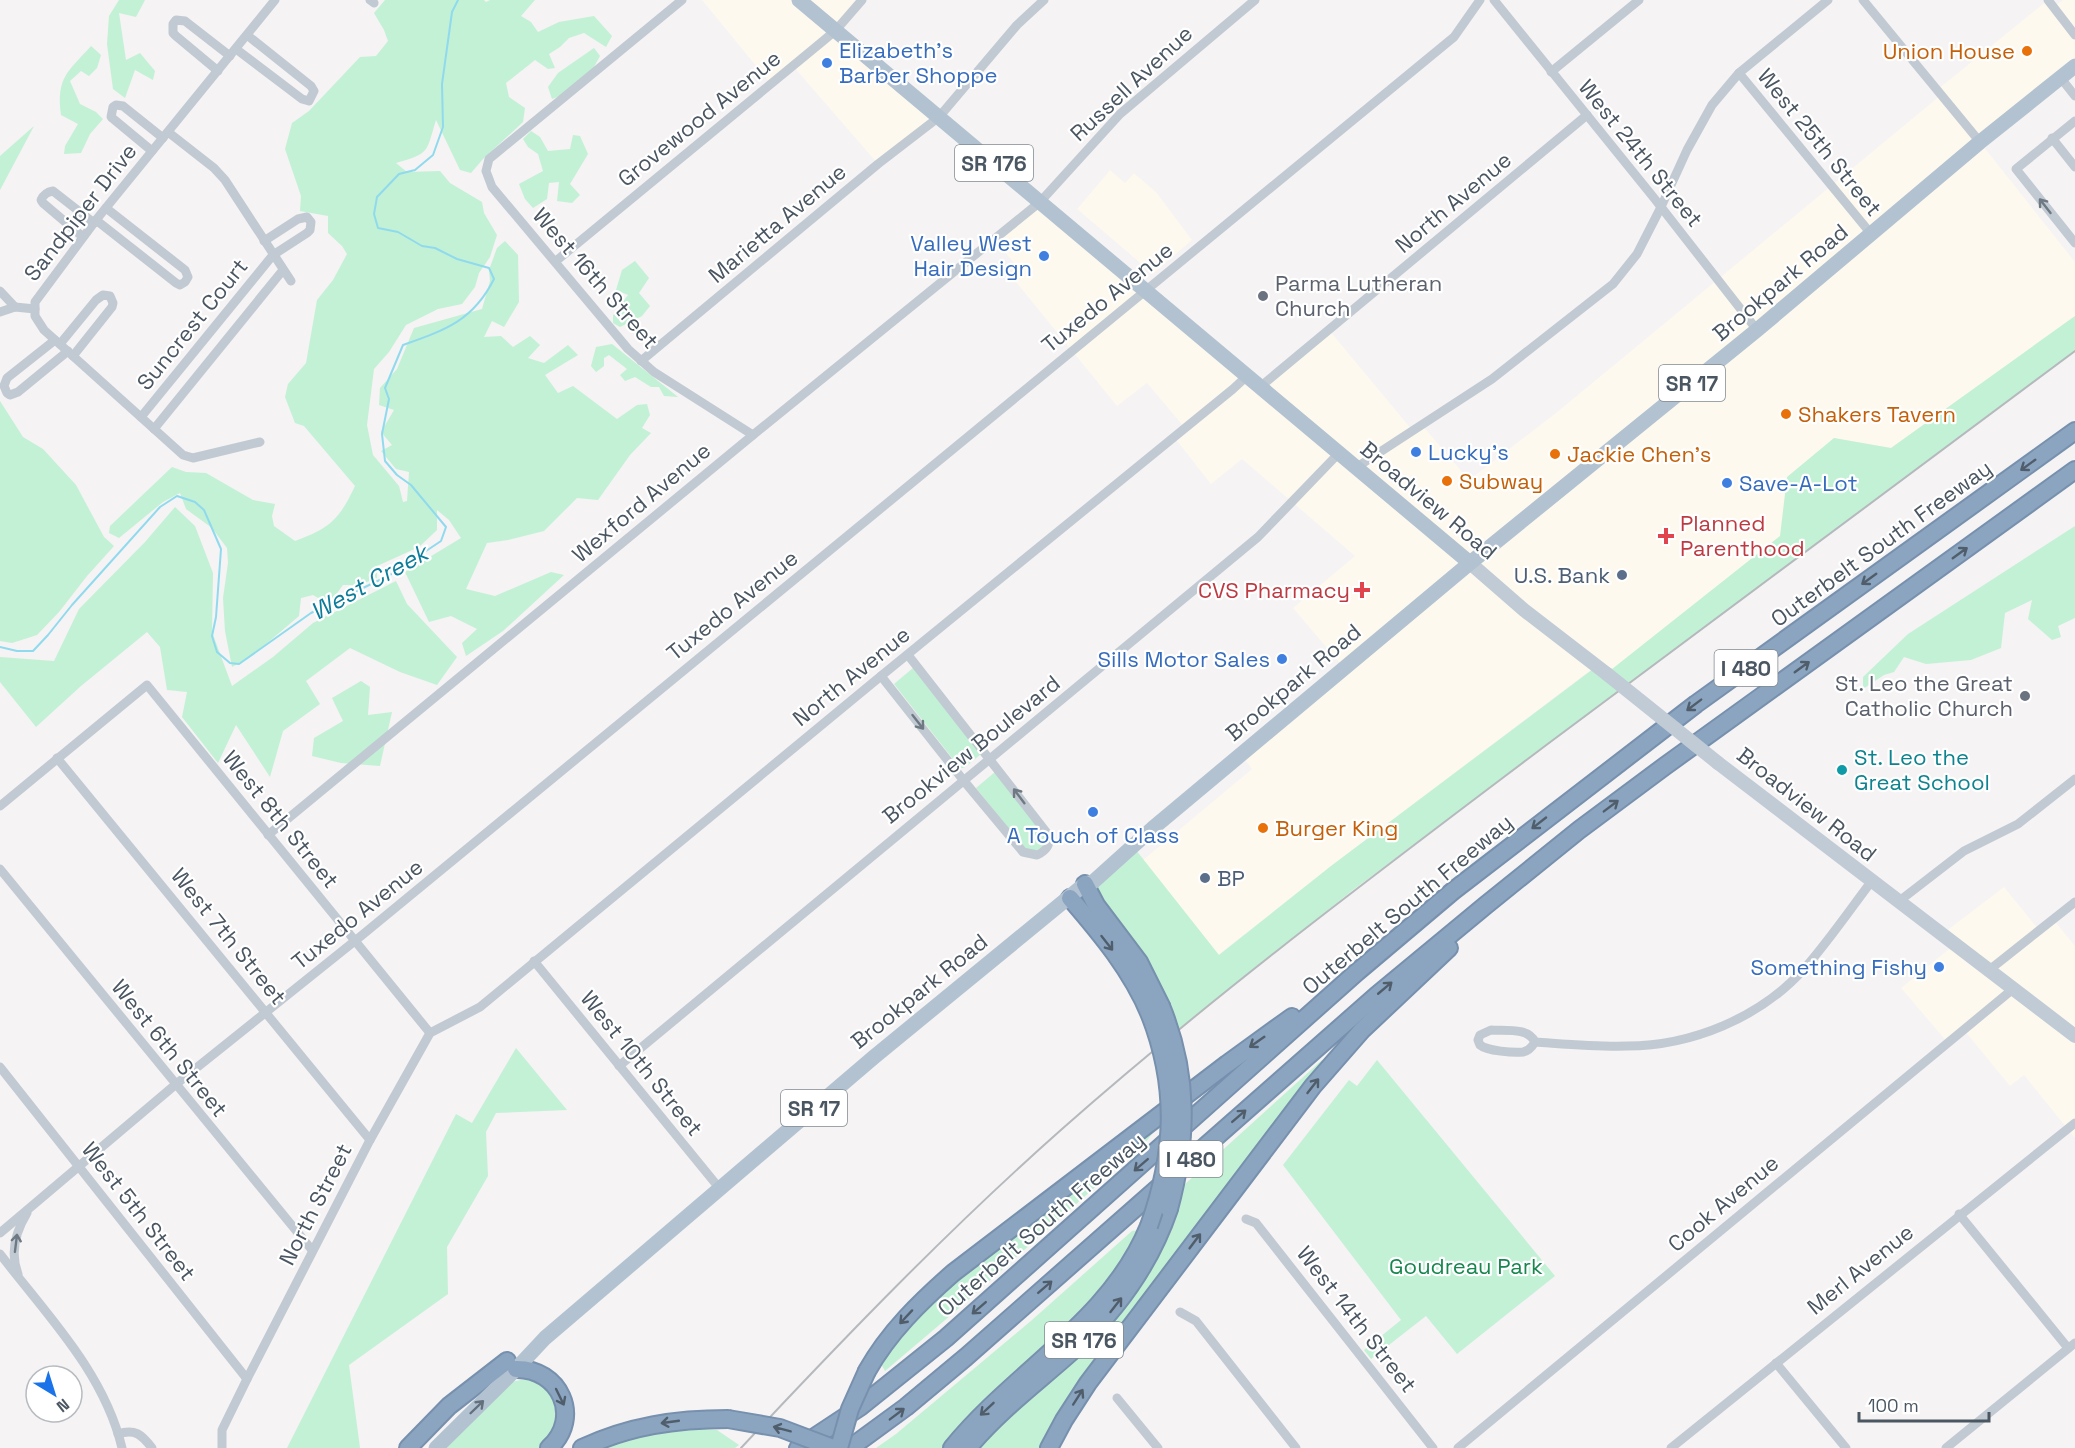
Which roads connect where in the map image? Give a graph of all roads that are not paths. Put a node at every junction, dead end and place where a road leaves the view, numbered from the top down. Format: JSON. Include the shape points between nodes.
{"nodes":[{"id":1,"x":275,"y":0,"type":"edge"},
{"id":2,"x":681,"y":0,"type":"edge"},
{"id":3,"x":799,"y":0,"type":"edge"},
{"id":4,"x":862,"y":0,"type":"edge"},
{"id":5,"x":1044,"y":0,"type":"edge"},
{"id":6,"x":1255,"y":0,"type":"edge"},
{"id":7,"x":1480,"y":0,"type":"edge"},
{"id":8,"x":1494,"y":0,"type":"edge"},
{"id":9,"x":1639,"y":0,"type":"edge"},
{"id":10,"x":1828,"y":0,"type":"edge"},
{"id":11,"x":1863,"y":0,"type":"edge"},
{"id":12,"x":2048,"y":0,"type":"edge"},
{"id":13,"x":836,"y":30,"type":"junction"},
{"id":14,"x":247,"y":35,"type":"junction"},
{"id":15,"x":2075,"y":35,"type":"edge"},
{"id":16,"x":233,"y":53,"type":"junction"},
{"id":17,"x":2075,"y":66,"type":"edge"},
{"id":18,"x":218,"y":71,"type":"junction"},
{"id":19,"x":1551,"y":72,"type":"junction"},
{"id":20,"x":1739,"y":73,"type":"junction"},
{"id":21,"x":2060,"y":77,"type":"junction"},
{"id":22,"x":2075,"y":96,"type":"edge"},
{"id":23,"x":1587,"y":115,"type":"junction"},
{"id":24,"x":939,"y":117,"type":"junction"},
{"id":25,"x":2075,"y":121,"type":"edge"},
{"id":26,"x":165,"y":135,"type":"junction"},
{"id":27,"x":2052,"y":138,"type":"junction"},
{"id":28,"x":1980,"y":142,"type":"junction"},
{"id":29,"x":152,"y":151,"type":"junction"},
{"id":30,"x":2075,"y":167,"type":"edge"},
{"id":31,"x":1040,"y":202,"type":"junction"},
{"id":32,"x":1661,"y":207,"type":"junction"},
{"id":33,"x":106,"y":208,"type":"junction"},
{"id":34,"x":95,"y":221,"type":"junction"},
{"id":35,"x":1872,"y":235,"type":"junction"},
{"id":36,"x":83,"y":237,"type":"junction"},
{"id":37,"x":264,"y":241,"type":"junction"},
{"id":38,"x":2075,"y":243,"type":"edge"},
{"id":39,"x":273,"y":255,"type":"junction"},
{"id":40,"x":556,"y":261,"type":"junction"},
{"id":41,"x":283,"y":270,"type":"junction"},
{"id":42,"x":291,"y":281,"type":"dead end"},
{"id":43,"x":0,"y":291,"type":"edge"},
{"id":44,"x":1145,"y":291,"type":"junction"},
{"id":45,"x":15,"y":307,"type":"junction"},
{"id":46,"x":35,"y":309,"type":"junction"},
{"id":47,"x":0,"y":312,"type":"edge"},
{"id":48,"x":1757,"y":330,"type":"junction"},
{"id":49,"x":58,"y":342,"type":"junction"},
{"id":50,"x":71,"y":354,"type":"junction"},
{"id":51,"x":642,"y":361,"type":"junction"},
{"id":52,"x":1247,"y":376,"type":"junction"},
{"id":53,"x":1260,"y":387,"type":"junction"},
{"id":54,"x":141,"y":417,"type":"junction"},
{"id":55,"x":154,"y":429,"type":"junction"},
{"id":56,"x":2075,"y":431,"type":"edge"},
{"id":57,"x":753,"y":435,"type":"junction"},
{"id":58,"x":260,"y":442,"type":"dead end"},
{"id":59,"x":1339,"y":453,"type":"junction"},
{"id":60,"x":1357,"y":467,"type":"junction"},
{"id":61,"x":2075,"y":470,"type":"edge"},
{"id":62,"x":1470,"y":563,"type":"junction"},
{"id":63,"x":908,"y":655,"type":"junction"},
{"id":64,"x":882,"y":676,"type":"junction"},
{"id":65,"x":57,"y":758,"type":"junction"},
{"id":66,"x":991,"y":759,"type":"junction"},
{"id":67,"x":2075,"y":779,"type":"edge"},
{"id":68,"x":964,"y":781,"type":"junction"},
{"id":69,"x":0,"y":806,"type":"edge"},
{"id":70,"x":268,"y":835,"type":"junction"},
{"id":71,"x":1532,"y":868,"type":"junction"},
{"id":72,"x":0,"y":869,"type":"edge"},
{"id":73,"x":1871,"y":882,"type":"junction"},
{"id":74,"x":1085,"y":884,"type":"junction"},
{"id":75,"x":1070,"y":898,"type":"junction"},
{"id":76,"x":1898,"y":902,"type":"junction"},
{"id":77,"x":2075,"y":902,"type":"edge"},
{"id":78,"x":355,"y":941,"type":"junction"},
{"id":79,"x":534,"y":961,"type":"junction"},
{"id":80,"x":1988,"y":971,"type":"junction"},
{"id":81,"x":1357,"y":972,"type":"junction"},
{"id":82,"x":2013,"y":989,"type":"junction"},
{"id":83,"x":1155,"y":1011,"type":"junction"},
{"id":84,"x":266,"y":1013,"type":"junction"},
{"id":85,"x":430,"y":1033,"type":"junction"},
{"id":86,"x":2075,"y":1036,"type":"edge"},
{"id":87,"x":1535,"y":1042,"type":"junction"},
{"id":88,"x":620,"y":1066,"type":"junction"},
{"id":89,"x":0,"y":1067,"type":"edge"},
{"id":90,"x":175,"y":1086,"type":"junction"},
{"id":91,"x":2075,"y":1123,"type":"edge"},
{"id":92,"x":370,"y":1140,"type":"junction"},
{"id":93,"x":79,"y":1167,"type":"junction"},
{"id":94,"x":720,"y":1189,"type":"junction"},
{"id":95,"x":34,"y":1205,"type":"junction"},
{"id":96,"x":1959,"y":1214,"type":"junction"},
{"id":97,"x":1246,"y":1220,"type":"dead end"},
{"id":98,"x":0,"y":1233,"type":"edge"},
{"id":99,"x":312,"y":1250,"type":"junction"},
{"id":100,"x":0,"y":1254,"type":"edge"},
{"id":101,"x":24,"y":1284,"type":"junction"},
{"id":102,"x":1180,"y":1312,"type":"dead end"},
{"id":103,"x":2072,"y":1346,"type":"edge"},
{"id":104,"x":1776,"y":1363,"type":"junction"},
{"id":105,"x":511,"y":1365,"type":"junction"},
{"id":106,"x":247,"y":1379,"type":"junction"},
{"id":107,"x":1117,"y":1398,"type":"dead end"},
{"id":108,"x":118,"y":1434,"type":"junction"},
{"id":109,"x":1674,"y":1447,"type":"edge"},
{"id":110,"x":122,"y":1448,"type":"edge"},
{"id":111,"x":152,"y":1448,"type":"edge"},
{"id":112,"x":222,"y":1448,"type":"edge"},
{"id":113,"x":408,"y":1448,"type":"edge"},
{"id":114,"x":417,"y":1448,"type":"edge"},
{"id":115,"x":436,"y":1448,"type":"edge"},
{"id":116,"x":549,"y":1448,"type":"edge"},
{"id":117,"x":582,"y":1448,"type":"edge"},
{"id":118,"x":798,"y":1448,"type":"edge"},
{"id":119,"x":833,"y":1448,"type":"edge"},
{"id":120,"x":839,"y":1448,"type":"edge"},
{"id":121,"x":850,"y":1448,"type":"edge"},
{"id":122,"x":952,"y":1448,"type":"edge"},
{"id":123,"x":968,"y":1448,"type":"edge"},
{"id":124,"x":1049,"y":1448,"type":"edge"},
{"id":125,"x":1158,"y":1448,"type":"edge"},
{"id":126,"x":1296,"y":1448,"type":"edge"},
{"id":127,"x":1433,"y":1448,"type":"edge"},
{"id":128,"x":1458,"y":1448,"type":"edge"},
{"id":129,"x":1846,"y":1448,"type":"edge"},
{"id":130,"x":1946,"y":1448,"type":"edge"}],
"edges":[{"from":1,"to":14,"type":"street","name":"Sandpiper Drive"},
{"from":2,"to":40,"type":"street","name":"West 16th Street","via":[[489,159],[486,171],[492,187]]},
{"from":3,"to":13,"type":"main road","name":"Broadview Road","number":"SR 176"},
{"from":4,"to":13,"type":"street","name":"Grovewood Avenue"},
{"from":5,"to":24,"type":"street","name":"Marietta Avenue","via":[[1017,25]]},
{"from":6,"to":31,"type":"street","name":"Russell Avenue","via":[[1120,114]]},
{"from":7,"to":44,"type":"street","name":"Tuxedo Avenue","via":[[1454,37]]},
{"from":8,"to":19,"type":"street","name":"West 24th Street"},
{"from":9,"to":19,"type":"street"},
{"from":10,"to":20,"type":"street"},
{"from":11,"to":28,"type":"street"},
{"from":12,"to":15,"type":"street"},
{"from":13,"to":24,"type":"main road","name":"Broadview Road","number":"SR 176"},
{"from":13,"to":40,"type":"street","name":"Grovewood Avenue"},
{"from":14,"to":16,"type":"street","name":"Sandpiper Drive"},
{"from":14,"to":16,"type":"street","via":[[311,86],[312,98],[302,99]]},
{"from":16,"to":18,"type":"street","name":"Sandpiper Drive"},
{"from":16,"to":18,"type":"street","via":[[185,21],[176,20],[173,33]]},
{"from":17,"to":21,"type":"main road","name":"Brookpark Road","number":"SR 17"},
{"from":18,"to":26,"type":"street","name":"Sandpiper Drive"},
{"from":19,"to":23,"type":"street","name":"West 24th Street"},
{"from":20,"to":32,"type":"street","via":[[1712,105]]},
{"from":20,"to":35,"type":"street","name":"West 25th Street"},
{"from":21,"to":22,"type":"street"},
{"from":21,"to":28,"type":"main road","name":"Brookpark Road","number":"SR 17"},
{"from":23,"to":32,"type":"street","name":"West 24th Street"},
{"from":23,"to":53,"type":"street","name":"North Avenue"},
{"from":24,"to":31,"type":"main road","name":"Broadview Road","number":"SR 176"},
{"from":24,"to":51,"type":"street","name":"Marietta Avenue"},
{"from":25,"to":27,"type":"street"},
{"from":26,"to":29,"type":"street","name":"Sandpiper Drive"},
{"from":26,"to":29,"type":"street","via":[[123,106],[113,107],[111,117]]},
{"from":26,"to":37,"type":"street","via":[[214,168]]},
{"from":27,"to":30,"type":"street"},
{"from":38,"to":27,"type":"street","one_way":true,"via":[[2016,169]]},
{"from":28,"to":35,"type":"main road","name":"Brookpark Road","number":"SR 17"},
{"from":29,"to":33,"type":"street","name":"Sandpiper Drive"},
{"from":31,"to":44,"type":"main road","name":"Broadview Road","number":"SR 176"},
{"from":31,"to":57,"type":"street","name":"Wexford Avenue"},
{"from":32,"to":48,"type":"street","name":"West 24th Street"},
{"from":32,"to":60,"type":"street","via":[[1637,254],[1613,284],[1492,379]]},
{"from":33,"to":34,"type":"street","name":"Sandpiper Drive"},
{"from":33,"to":34,"type":"street","via":[[185,270],[185,282],[176,283]]},
{"from":34,"to":36,"type":"street","name":"Sandpiper Drive"},
{"from":34,"to":36,"type":"street","via":[[53,191],[43,197],[43,203]]},
{"from":35,"to":48,"type":"main road","name":"Brookpark Road","number":"SR 17"},
{"from":36,"to":46,"type":"street","name":"Sandpiper Drive","via":[[37,297]]},
{"from":37,"to":39,"type":"street"},
{"from":37,"to":39,"type":"street","name":"Suncrest Court","via":[[298,219],[310,219],[307,233]]},
{"from":39,"to":41,"type":"street"},
{"from":39,"to":54,"type":"street","name":"Suncrest Court"},
{"from":40,"to":51,"type":"street","name":"West 16th Street"},
{"from":41,"to":42,"type":"street"},
{"from":41,"to":55,"type":"street"},
{"from":43,"to":45,"type":"street"},
{"from":44,"to":52,"type":"main road","name":"Broadview Road","number":"SR 176"},
{"from":44,"to":78,"type":"street","name":"Tuxedo Avenue"},
{"from":45,"to":46,"type":"street"},
{"from":45,"to":47,"type":"street"},
{"from":46,"to":49,"type":"street","name":"Sandpiper Drive","via":[[38,322]]},
{"from":48,"to":62,"type":"main road","name":"Brookpark Road","number":"SR 17"},
{"from":49,"to":50,"type":"street","name":"Sandpiper Drive"},
{"from":49,"to":50,"type":"street","via":[[96,300],[110,296],[112,307]]},
{"from":49,"to":50,"type":"street","via":[[8,378],[4,386],[7,393],[18,392]]},
{"from":50,"to":54,"type":"street","name":"Sandpiper Drive"},
{"from":51,"to":57,"type":"street","name":"West 16th Street"},
{"from":52,"to":53,"type":"main road","name":"Broadview Road","number":"SR 176"},
{"from":52,"to":63,"type":"street","name":"North Avenue"},
{"from":53,"to":59,"type":"main road","name":"Broadview Road","number":"SR 176"},
{"from":54,"to":55,"type":"street","name":"Sandpiper Drive"},
{"from":55,"to":58,"type":"street","name":"Sandpiper Drive","via":[[183,455],[192,458]]},
{"from":56,"to":81,"type":"highway","name":"Outerbelt South Freeway","number":"I 480","one_way":true,"via":[[1696,704],[1527,833]]},
{"from":57,"to":70,"type":"street","name":"Wexford Avenue"},
{"from":59,"to":60,"type":"main road","name":"Broadview Road","number":"SR 176"},
{"from":59,"to":66,"type":"street","name":"Brookview Boulevard","via":[[1258,537]]},
{"from":60,"to":62,"type":"main road","name":"Broadview Road","number":"SR 176"},
{"from":71,"to":61,"type":"highway","number":"I 480","one_way":true,"via":[[1680,754]]},
{"from":62,"to":73,"type":"main road","name":"Broadview Road","bridge":true,"via":[[1524,610]]},
{"from":62,"to":74,"type":"main road","name":"Brookpark Road","number":"SR 17","via":[[1093,882]]},
{"from":63,"to":64,"type":"street","name":"North Avenue"},
{"from":63,"to":66,"type":"street"},
{"from":64,"to":68,"type":"street","one_way":true},
{"from":64,"to":79,"type":"street","name":"North Avenue"},
{"from":65,"to":69,"type":"street"},
{"from":65,"to":70,"type":"street","name":"West 8th Street","via":[[147,685]]},
{"from":65,"to":84,"type":"street","name":"West 7th Street"},
{"from":66,"to":68,"type":"street","name":"Brookview Boulevard"},
{"from":68,"to":66,"type":"street","one_way":true,"via":[[1023,852],[1044,852],[1050,839],[1047,833]]},
{"from":67,"to":76,"type":"street","via":[[2018,824],[1964,850]]},
{"from":68,"to":88,"type":"street","name":"Brookview Boulevard"},
{"from":70,"to":78,"type":"street","name":"West 8th Street"},
{"from":121,"to":71,"type":"highway","number":"I 480","one_way":true,"via":[[966,1357],[1376,996]]},
{"from":124,"to":71,"type":"highway","one_way":true,"via":[[1088,1383],[1312,1086],[1362,1030]]},
{"from":72,"to":90,"type":"street","name":"West 6th Street"},
{"from":73,"to":76,"type":"main road","name":"Broadview Road"},
{"from":73,"to":87,"type":"street","via":[[1803,970],[1730,1023],[1697,1035],[1629,1046]]},
{"from":74,"to":75,"type":"main road","name":"Brookpark Road","number":"SR 17"},
{"from":74,"to":83,"type":"highway","number":"SR 176","via":[[1138,962]]},
{"from":75,"to":83,"type":"highway","number":"SR 176","one_way":true},
{"from":75,"to":94,"type":"main road","name":"Brookpark Road","number":"SR 17","via":[[883,1049]]},
{"from":76,"to":80,"type":"main road","name":"Broadview Road"},
{"from":77,"to":80,"type":"street"},
{"from":78,"to":84,"type":"street","name":"Tuxedo Avenue"},
{"from":78,"to":85,"type":"street","name":"West 8th Street"},
{"from":79,"to":85,"type":"street","name":"North Avenue","via":[[480,1007]]},
{"from":79,"to":88,"type":"street","name":"West 10th Street"},
{"from":80,"to":82,"type":"main road","name":"Broadview Road"},
{"from":81,"to":118,"type":"highway","name":"Outerbelt South Freeway","number":"I 480","one_way":true,"via":[[946,1338],[860,1407]]},
{"from":81,"to":120,"type":"highway","one_way":true,"bridge":true,"via":[[1227,1064],[928,1295],[882,1345],[850,1409]]},
{"from":82,"to":86,"type":"main road","name":"Broadview Road"},
{"from":82,"to":128,"type":"street","name":"Cook Avenue"},
{"from":83,"to":122,"type":"highway","number":"SR 176","one_way":true,"bridge":true,"via":[[1170,1122],[1165,1173],[1136,1254],[1091,1314],[983,1412]]},
{"from":123,"to":83,"type":"highway","number":"SR 176","one_way":true,"bridge":true,"via":[[1112,1310],[1155,1245],[1169,1209],[1181,1154],[1182,1095],[1175,1050]]},
{"from":84,"to":90,"type":"street","name":"Tuxedo Avenue"},
{"from":84,"to":92,"type":"street","name":"West 7th Street"},
{"from":85,"to":92,"type":"street","name":"North Street"},
{"from":87,"to":87,"type":"street","via":[[1523,1032],[1491,1030],[1478,1040],[1488,1050],[1523,1052]]},
{"from":88,"to":94,"type":"street","name":"West 10th Street"},
{"from":89,"to":93,"type":"street","name":"West 5th Street"},
{"from":90,"to":93,"type":"street","name":"Tuxedo Avenue"},
{"from":90,"to":99,"type":"street","name":"West 6th Street"},
{"from":91,"to":96,"type":"street","name":"Merl Avenue"},
{"from":92,"to":99,"type":"street","name":"North Street"},
{"from":93,"to":95,"type":"street","name":"Tuxedo Avenue"},
{"from":93,"to":106,"type":"street","name":"West 5th Street"},
{"from":94,"to":105,"type":"main road","name":"Brookpark Road","number":"SR 17"},
{"from":95,"to":98,"type":"street","name":"Tuxedo Avenue"},
{"from":101,"to":95,"type":"street","one_way":true,"via":[[17,1271],[15,1241],[18,1228]]},
{"from":96,"to":103,"type":"street"},
{"from":96,"to":104,"type":"street","name":"Merl Avenue"},
{"from":97,"to":127,"type":"street","name":"West 14th Street","via":[[1256,1223]]},
{"from":99,"to":106,"type":"street","name":"North Street"},
{"from":100,"to":101,"type":"street"},
{"from":101,"to":108,"type":"street","via":[[91,1373]]},
{"from":102,"to":126,"type":"street","via":[[1196,1321]]},
{"from":103,"to":130,"type":"street"},
{"from":104,"to":109,"type":"street","name":"Merl Avenue"},
{"from":104,"to":129,"type":"street"},
{"from":105,"to":113,"type":"highway","via":[[449,1407]]},
{"from":105,"to":114,"type":"main road","number":"SR 17"},
{"from":115,"to":105,"type":"main road","number":"SR 17","one_way":true},
{"from":105,"to":116,"type":"highway","one_way":true,"via":[[544,1377],[564,1401],[562,1429]]},
{"from":106,"to":112,"type":"street","name":"North Street","via":[[222,1430]]},
{"from":107,"to":125,"type":"street"},
{"from":108,"to":110,"type":"street"},
{"from":108,"to":111,"type":"street","via":[[139,1433]]},
{"from":119,"to":117,"type":"highway","one_way":true,"bridge":true,"via":[[780,1428],[728,1419],[650,1425]]}]}
